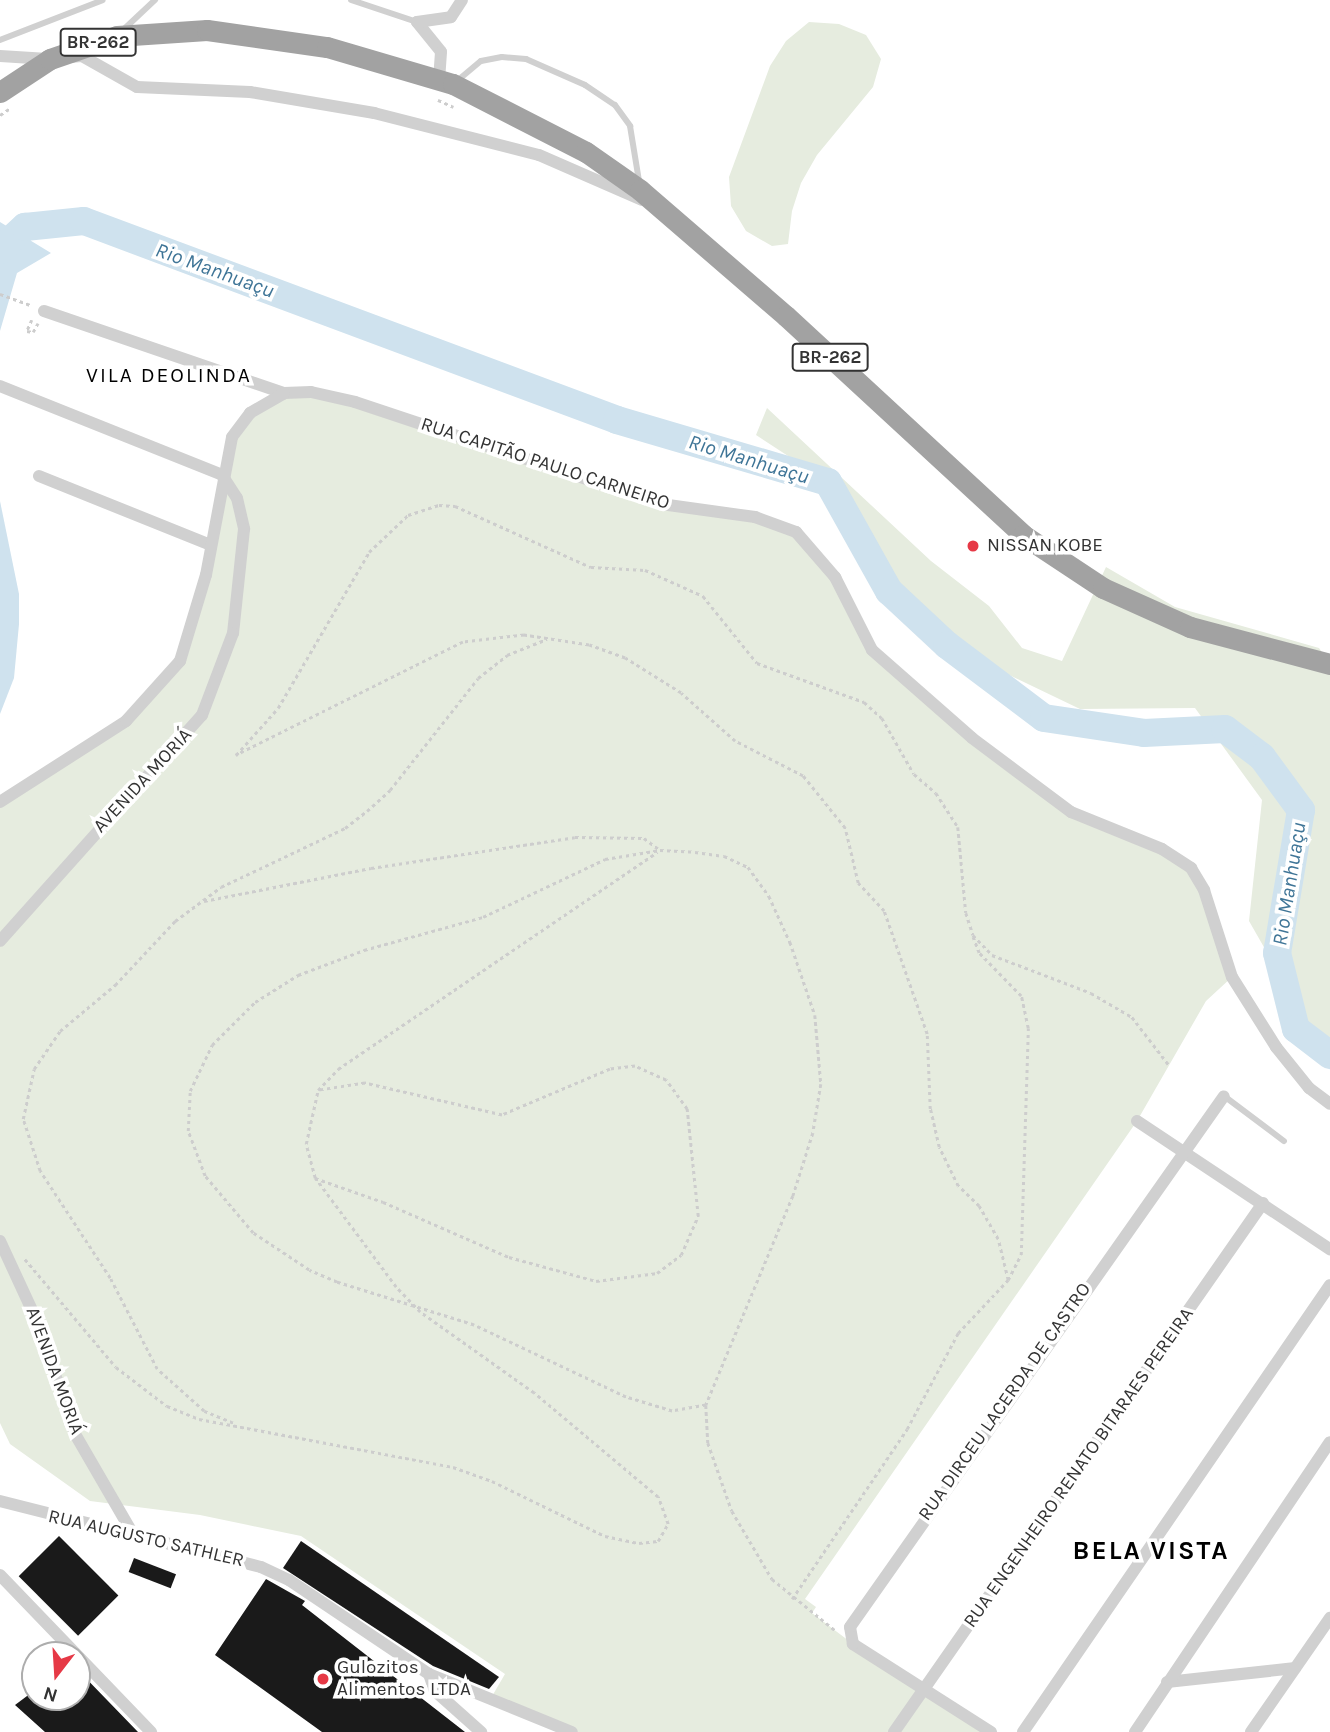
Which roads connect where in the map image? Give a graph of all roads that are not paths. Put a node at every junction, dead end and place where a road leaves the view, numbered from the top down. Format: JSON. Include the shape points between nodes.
{"nodes":[{"id":1,"x":103,"y":0,"type":"edge"},
{"id":2,"x":155,"y":0,"type":"edge"},
{"id":3,"x":351,"y":0,"type":"edge"},
{"id":4,"x":462,"y":0,"type":"edge"},
{"id":5,"x":416,"y":22,"type":"junction"},
{"id":6,"x":117,"y":36,"type":"junction"},
{"id":7,"x":0,"y":40,"type":"edge"},
{"id":8,"x":0,"y":56,"type":"edge"},
{"id":9,"x":50,"y":59,"type":"junction"},
{"id":10,"x":440,"y":86,"type":"junction"},
{"id":11,"x":5,"y":100,"type":"edge"},
{"id":12,"x":640,"y":190,"type":"junction"},
{"id":13,"x":659,"y":205,"type":"junction"},
{"id":14,"x":44,"y":310,"type":"road end"},
{"id":15,"x":0,"y":386,"type":"edge"},
{"id":16,"x":284,"y":393,"type":"junction"},
{"id":17,"x":222,"y":475,"type":"junction"},
{"id":18,"x":38,"y":476,"type":"dead end"},
{"id":19,"x":211,"y":545,"type":"junction"},
{"id":20,"x":1330,"y":664,"type":"edge"},
{"id":21,"x":0,"y":802,"type":"edge"},
{"id":22,"x":0,"y":941,"type":"edge"},
{"id":23,"x":1224,"y":1096,"type":"joint"},
{"id":24,"x":1330,"y":1104,"type":"edge"},
{"id":25,"x":1137,"y":1121,"type":"dead end"},
{"id":26,"x":1284,"y":1141,"type":"dead end"},
{"id":27,"x":1183,"y":1150,"type":"junction"},
{"id":28,"x":1263,"y":1203,"type":"junction"},
{"id":29,"x":0,"y":1241,"type":"edge"},
{"id":30,"x":1330,"y":1249,"type":"edge"},
{"id":31,"x":1330,"y":1285,"type":"edge"},
{"id":32,"x":1330,"y":1442,"type":"edge"},
{"id":33,"x":0,"y":1501,"type":"edge"},
{"id":34,"x":133,"y":1534,"type":"junction"},
{"id":35,"x":0,"y":1575,"type":"edge"},
{"id":36,"x":1330,"y":1618,"type":"edge"},
{"id":37,"x":1294,"y":1668,"type":"junction"},
{"id":38,"x":429,"y":1674,"type":"junction"},
{"id":39,"x":1167,"y":1682,"type":"junction"},
{"id":40,"x":925,"y":1688,"type":"junction"},
{"id":41,"x":151,"y":1732,"type":"edge"},
{"id":42,"x":481,"y":1732,"type":"edge"},
{"id":43,"x":572,"y":1732,"type":"edge"},
{"id":44,"x":894,"y":1732,"type":"edge"},
{"id":45,"x":991,"y":1732,"type":"edge"},
{"id":46,"x":1023,"y":1732,"type":"edge"},
{"id":47,"x":1135,"y":1732,"type":"edge"},
{"id":48,"x":1251,"y":1732,"type":"edge"}],
"edges":[{"from":1,"to":7,"type":"lane"},
{"from":2,"to":6,"type":"lane"},
{"from":3,"to":5,"type":"lane"},
{"from":4,"to":5,"type":"street","via":[[451,17]]},
{"from":5,"to":10,"type":"street","via":[[441,52]]},
{"from":6,"to":9,"type":"highway","number":"BR-262"},
{"from":6,"to":10,"type":"highway","number":"BR-262","via":[[207,30],[264,35]]},
{"from":8,"to":9,"type":"street"},
{"from":9,"to":11,"type":"highway","number":"BR-262"},
{"from":9,"to":13,"type":"street","via":[[82,56],[137,87],[250,92],[373,113],[539,155]]},
{"from":10,"to":12,"type":"highway","number":"BR-262","via":[[586,152]]},
{"from":10,"to":12,"type":"lane","via":[[481,61],[502,57],[526,59],[585,85],[615,105],[629,126]]},
{"from":12,"to":13,"type":"highway","number":"BR-262"},
{"from":13,"to":20,"type":"highway","number":"BR-262","via":[[1024,535],[1103,588],[1152,614]]},
{"from":14,"to":16,"type":"street"},
{"from":15,"to":17,"type":"street"},
{"from":16,"to":17,"type":"street","via":[[250,413],[232,437]]},
{"from":16,"to":24,"type":"street","name":"RUA CAPITÃO PAULO CARNEIRO","via":[[311,392],[355,402],[661,504],[755,517],[796,532],[835,577],[872,650],[972,738],[1071,812],[1162,849],[1191,868],[1204,890],[1231,977],[1276,1047],[1309,1088]]},
{"from":17,"to":19,"type":"street"},
{"from":17,"to":22,"type":"street","name":"AVENIDA MORIÁ","via":[[237,498],[244,529],[233,633],[215,690],[180,744]]},
{"from":18,"to":19,"type":"street"},
{"from":19,"to":21,"type":"street","via":[[195,621],[180,661],[158,690],[127,721]]},
{"from":23,"to":26,"type":"lane"},
{"from":23,"to":27,"type":"street","name":"RUA DIRCEU LACERDA DE CASTRO"},
{"from":25,"to":27,"type":"street"},
{"from":27,"to":28,"type":"street"},
{"from":27,"to":40,"type":"street","name":"RUA DIRCEU LACERDA DE CASTRO","via":[[849,1631],[853,1644]]},
{"from":28,"to":30,"type":"street"},
{"from":28,"to":40,"type":"street","name":"RUA ENGENHEIRO RENATO BITARAES PEREIRA"},
{"from":29,"to":34,"type":"street","name":"AVENIDA MORIÁ","via":[[37,1321],[75,1434]]},
{"from":31,"to":46,"type":"street"},
{"from":32,"to":39,"type":"street"},
{"from":33,"to":34,"type":"street","name":"RUA AUGUSTO SATHLER"},
{"from":34,"to":38,"type":"street","name":"RUA AUGUSTO SATHLER","via":[[270,1571]]},
{"from":35,"to":41,"type":"street"},
{"from":36,"to":37,"type":"street"},
{"from":37,"to":39,"type":"street"},
{"from":37,"to":48,"type":"street"},
{"from":38,"to":42,"type":"street","via":[[435,1691]]},
{"from":38,"to":43,"type":"street"},
{"from":39,"to":47,"type":"street"},
{"from":40,"to":44,"type":"street","name":"RUA ENGENHEIRO RENATO BITARAES PEREIRA"},
{"from":40,"to":45,"type":"street"}]}
